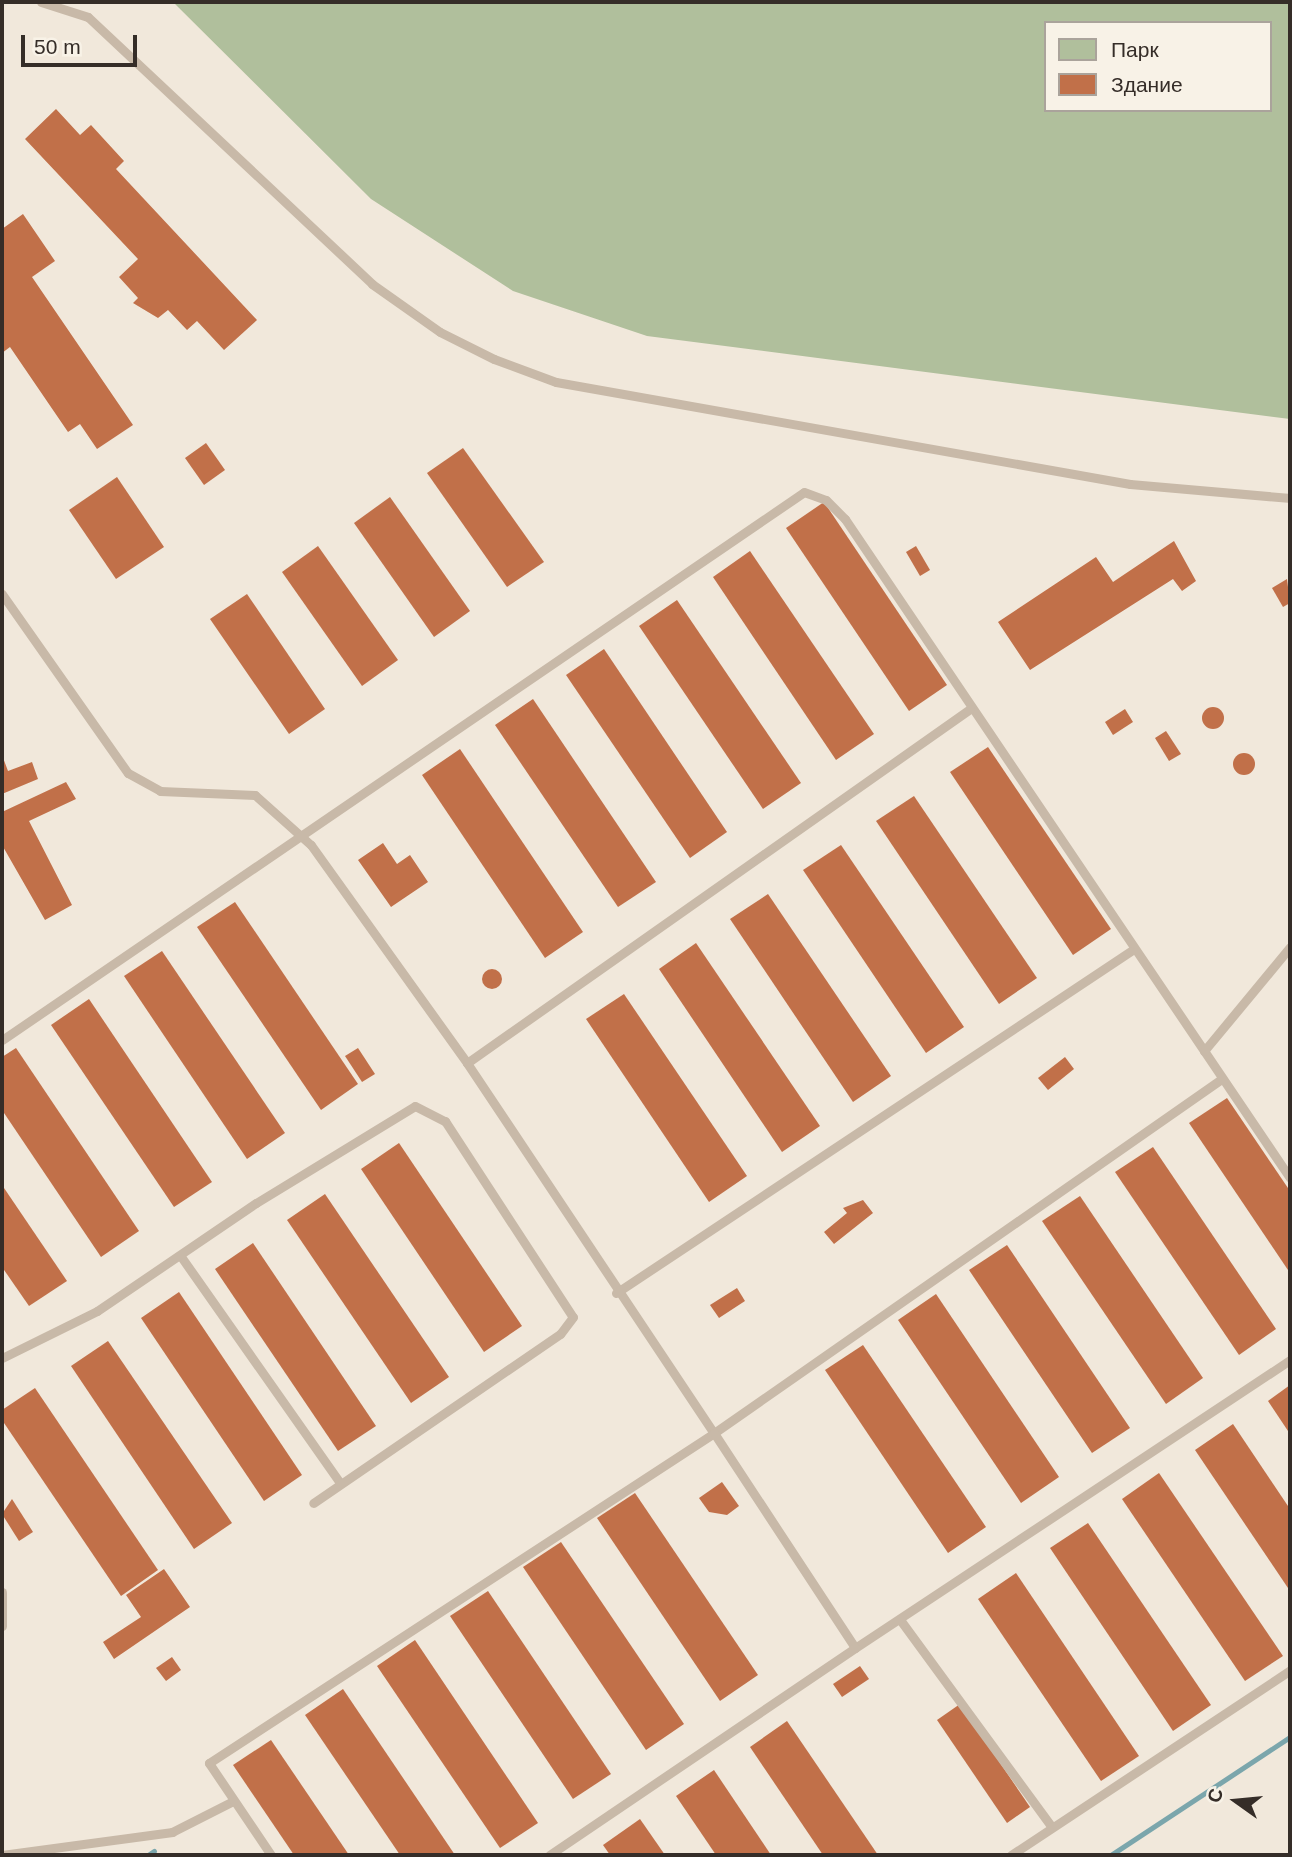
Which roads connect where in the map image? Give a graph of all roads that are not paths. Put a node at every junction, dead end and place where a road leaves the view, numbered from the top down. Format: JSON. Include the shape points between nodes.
{"nodes":[{"id":1,"x":41,"y":2,"type":"edge"},
{"id":2,"x":1290,"y":498,"type":"edge"},
{"id":3,"x":2,"y":594,"type":"edge"},
{"id":4,"x":970,"y":709,"type":"junction"},
{"id":5,"x":298,"y":838,"type":"junction"},
{"id":6,"x":1290,"y":947,"type":"edge"},
{"id":7,"x":1131,"y":950,"type":"junction"},
{"id":8,"x":2,"y":1040,"type":"edge"},
{"id":9,"x":1205,"y":1051,"type":"junction"},
{"id":10,"x":467,"y":1063,"type":"junction"},
{"id":11,"x":1220,"y":1080,"type":"junction"},
{"id":12,"x":1290,"y":1178,"type":"edge"},
{"id":13,"x":182,"y":1258,"type":"junction"},
{"id":14,"x":617,"y":1293,"type":"junction"},
{"id":15,"x":2,"y":1358,"type":"edge"},
{"id":16,"x":1290,"y":1360,"type":"edge"},
{"id":17,"x":714,"y":1433,"type":"junction"},
{"id":18,"x":340,"y":1483,"type":"junction"},
{"id":19,"x":313,"y":1503,"type":"dead end"},
{"id":20,"x":2,"y":1592,"type":"edge"},
{"id":21,"x":901,"y":1621,"type":"junction"},
{"id":22,"x":2,"y":1626,"type":"edge"},
{"id":23,"x":855,"y":1648,"type":"junction"},
{"id":24,"x":1290,"y":1670,"type":"edge"},
{"id":25,"x":233,"y":1801,"type":"junction"},
{"id":26,"x":1052,"y":1827,"type":"junction"},
{"id":27,"x":2,"y":1855,"type":"edge"},
{"id":28,"x":271,"y":1855,"type":"edge"},
{"id":29,"x":549,"y":1855,"type":"edge"},
{"id":30,"x":1011,"y":1855,"type":"edge"}],
"edges":[{"from":1,"to":2,"type":"lane","via":[[88,18],[372,284],[440,332],[494,359],[556,382],[1103,479]]},
{"from":3,"to":5,"type":"lane","via":[[128,773],[160,791],[255,795]]},
{"from":4,"to":5,"type":"lane","via":[[845,519],[826,500],[804,492]]},
{"from":4,"to":7,"type":"lane"},
{"from":4,"to":10,"type":"lane"},
{"from":5,"to":8,"type":"lane"},
{"from":5,"to":10,"type":"lane","via":[[341,883]]},
{"from":6,"to":9,"type":"lane"},
{"from":7,"to":9,"type":"lane"},
{"from":7,"to":14,"type":"lane"},
{"from":9,"to":11,"type":"lane"},
{"from":10,"to":14,"type":"lane"},
{"from":11,"to":12,"type":"lane"},
{"from":11,"to":17,"type":"lane"},
{"from":13,"to":15,"type":"lane"},
{"from":13,"to":18,"type":"lane"},
{"from":13,"to":18,"type":"lane","via":[[397,1114],[415,1106],[445,1121],[573,1317],[560,1334]]},
{"from":14,"to":17,"type":"lane"},
{"from":16,"to":21,"type":"lane"},
{"from":17,"to":23,"type":"lane"},
{"from":17,"to":25,"type":"lane","via":[[209,1763]]},
{"from":18,"to":19,"type":"lane"},
{"from":20,"to":22,"type":"lane"},
{"from":21,"to":23,"type":"lane"},
{"from":21,"to":26,"type":"lane"},
{"from":23,"to":29,"type":"lane"},
{"from":24,"to":26,"type":"lane"},
{"from":25,"to":27,"type":"lane","via":[[172,1832]]},
{"from":25,"to":28,"type":"lane"},
{"from":26,"to":30,"type":"lane"}]}
